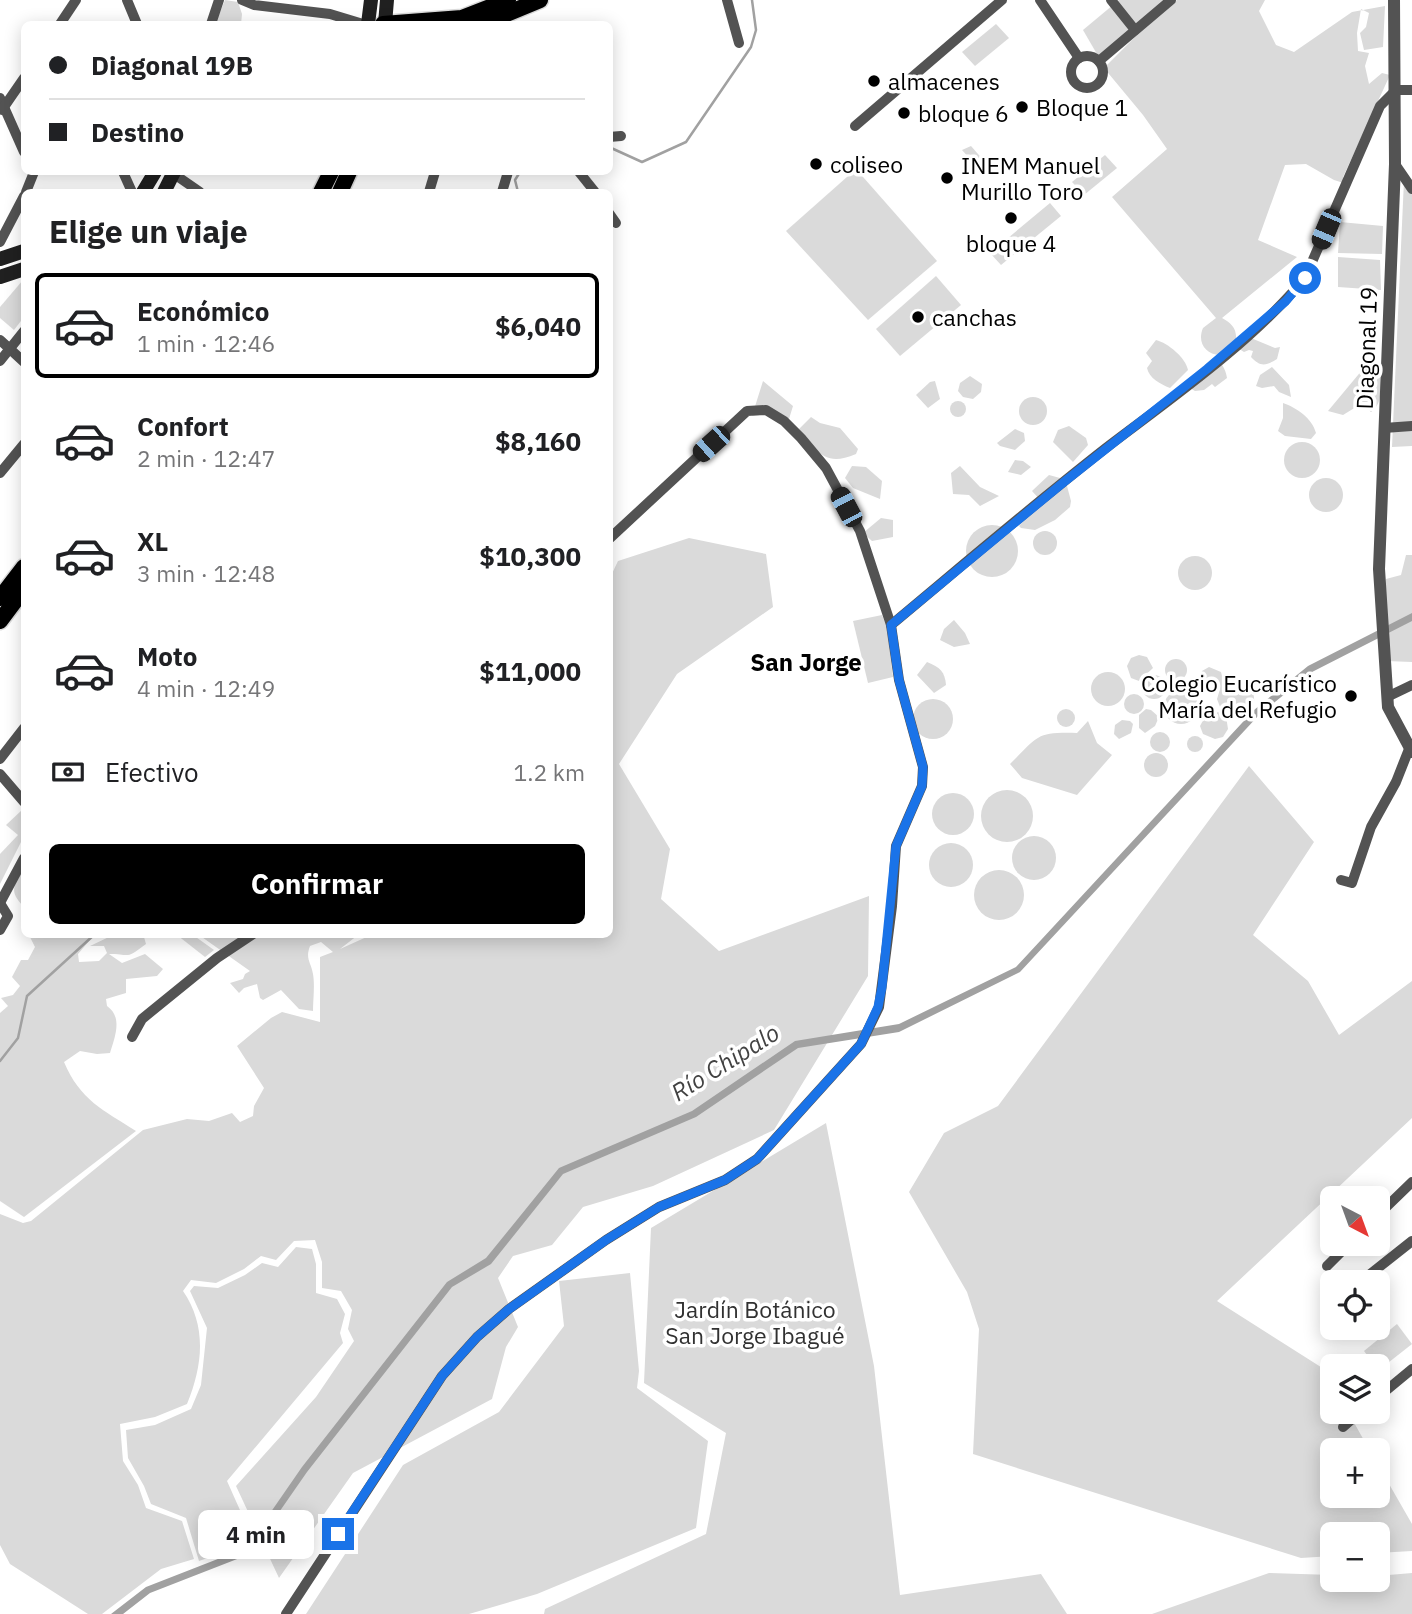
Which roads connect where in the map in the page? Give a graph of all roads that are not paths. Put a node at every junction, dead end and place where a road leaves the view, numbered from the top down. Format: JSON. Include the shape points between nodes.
{"nodes":[{"id":1,"x":76,"y":0,"type":"edge"},
{"id":2,"x":127,"y":0,"type":"edge"},
{"id":3,"x":219,"y":0,"type":"edge"},
{"id":4,"x":242,"y":0,"type":"edge"},
{"id":5,"x":371,"y":0,"type":"edge"},
{"id":6,"x":387,"y":0,"type":"edge"},
{"id":7,"x":508,"y":0,"type":"edge"},
{"id":8,"x":540,"y":0,"type":"edge"},
{"id":9,"x":727,"y":0,"type":"edge"},
{"id":10,"x":1002,"y":0,"type":"edge"},
{"id":11,"x":1040,"y":0,"type":"edge"},
{"id":12,"x":1111,"y":0,"type":"edge"},
{"id":13,"x":1171,"y":0,"type":"edge"},
{"id":14,"x":1394,"y":0,"type":"edge"},
{"id":15,"x":62,"y":21,"type":"edge"},
{"id":16,"x":133,"y":21,"type":"edge"},
{"id":17,"x":212,"y":21,"type":"edge"},
{"id":18,"x":355,"y":21,"type":"edge"},
{"id":19,"x":367,"y":21,"type":"edge"},
{"id":20,"x":384,"y":21,"type":"edge"},
{"id":21,"x":463,"y":21,"type":"edge"},
{"id":22,"x":489,"y":21,"type":"edge"},
{"id":23,"x":1135,"y":30,"type":"junction"},
{"id":24,"x":738,"y":43,"type":"dead end"},
{"id":25,"x":1079,"y":58,"type":"junction"},
{"id":26,"x":1100,"y":61,"type":"junction"},
{"id":27,"x":21,"y":82,"type":"edge"},
{"id":28,"x":1396,"y":90,"type":"junction"},
{"id":29,"x":1412,"y":90,"type":"edge"},
{"id":30,"x":2,"y":106,"type":"edge"},
{"id":31,"x":855,"y":126,"type":"dead end"},
{"id":32,"x":621,"y":136,"type":"dead end"},
{"id":33,"x":613,"y":137,"type":"edge"},
{"id":34,"x":21,"y":146,"type":"edge"},
{"id":35,"x":1395,"y":164,"type":"junction"},
{"id":36,"x":177,"y":175,"type":"edge"},
{"id":37,"x":581,"y":175,"type":"edge"},
{"id":38,"x":196,"y":189,"type":"edge"},
{"id":39,"x":593,"y":189,"type":"edge"},
{"id":40,"x":1412,"y":189,"type":"edge"},
{"id":41,"x":21,"y":202,"type":"edge"},
{"id":42,"x":613,"y":219,"type":"edge"},
{"id":43,"x":616,"y":223,"type":"dead end"},
{"id":44,"x":0,"y":242,"type":"edge"},
{"id":45,"x":21,"y":252,"type":"edge"},
{"id":46,"x":0,"y":259,"type":"edge"},
{"id":47,"x":21,"y":270,"type":"edge"},
{"id":48,"x":0,"y":277,"type":"edge"},
{"id":49,"x":21,"y":335,"type":"edge"},
{"id":50,"x":0,"y":340,"type":"edge"},
{"id":51,"x":10,"y":349,"type":"junction"},
{"id":52,"x":21,"y":359,"type":"edge"},
{"id":53,"x":0,"y":361,"type":"edge"},
{"id":54,"x":1412,"y":426,"type":"edge"},
{"id":55,"x":1384,"y":428,"type":"junction"},
{"id":56,"x":21,"y":448,"type":"edge"},
{"id":57,"x":0,"y":473,"type":"edge"},
{"id":58,"x":613,"y":535,"type":"edge"},
{"id":59,"x":21,"y":571,"type":"edge"},
{"id":60,"x":21,"y":593,"type":"edge"},
{"id":61,"x":0,"y":598,"type":"edge"},
{"id":62,"x":0,"y":621,"type":"edge"},
{"id":63,"x":891,"y":625,"type":"junction"},
{"id":64,"x":1412,"y":685,"type":"edge"},
{"id":65,"x":1387,"y":698,"type":"junction"},
{"id":66,"x":21,"y":731,"type":"edge"},
{"id":67,"x":1410,"y":750,"type":"edge"},
{"id":68,"x":0,"y":759,"type":"edge"},
{"id":69,"x":0,"y":774,"type":"edge"},
{"id":70,"x":21,"y":798,"type":"edge"},
{"id":71,"x":21,"y":864,"type":"edge"},
{"id":72,"x":1341,"y":880,"type":"dead end"},
{"id":73,"x":0,"y":903,"type":"edge"},
{"id":74,"x":0,"y":929,"type":"edge"},
{"id":75,"x":247,"y":938,"type":"edge"},
{"id":76,"x":132,"y":1037,"type":"dead end"},
{"id":77,"x":1412,"y":1182,"type":"edge"},
{"id":78,"x":1390,"y":1203,"type":"edge"},
{"id":79,"x":1412,"y":1241,"type":"edge"},
{"id":80,"x":1337,"y":1256,"type":"edge"},
{"id":81,"x":1327,"y":1266,"type":"dead end"},
{"id":82,"x":1375,"y":1270,"type":"edge"},
{"id":83,"x":1412,"y":1369,"type":"edge"},
{"id":84,"x":1390,"y":1387,"type":"edge"},
{"id":85,"x":1346,"y":1424,"type":"edge"},
{"id":86,"x":1343,"y":1427,"type":"dead end"},
{"id":87,"x":286,"y":1614,"type":"edge"}],
"edges":[{"from":1,"to":15,"type":"street"},
{"from":2,"to":16,"type":"street"},
{"from":3,"to":17,"type":"street"},
{"from":4,"to":18,"type":"street"},
{"from":5,"to":19,"type":"main road"},
{"from":6,"to":20,"type":"main road"},
{"from":7,"to":21,"type":"main road"},
{"from":8,"to":22,"type":"main road"},
{"from":9,"to":24,"type":"street"},
{"from":10,"to":31,"type":"street"},
{"from":11,"to":25,"type":"street"},
{"from":12,"to":23,"type":"street"},
{"from":13,"to":23,"type":"street"},
{"from":14,"to":28,"type":"street","name":"Diagonal 19"},
{"from":23,"to":26,"type":"street"},
{"from":25,"to":26,"type":"street","via":[[1090,56]]},
{"from":25,"to":26,"type":"street","via":[[1071,76],[1086,88],[1096,86],[1103,77]]},
{"from":27,"to":30,"type":"street"},
{"from":28,"to":29,"type":"street"},
{"from":28,"to":35,"type":"street","name":"Diagonal 19"},
{"from":28,"to":63,"type":"street","via":[[1380,106],[1305,278],[1286,301]]},
{"from":30,"to":34,"type":"street"},
{"from":32,"to":33,"type":"street"},
{"from":35,"to":40,"type":"street"},
{"from":35,"to":55,"type":"street","name":"Diagonal 19"},
{"from":36,"to":38,"type":"street"},
{"from":37,"to":39,"type":"street"},
{"from":41,"to":44,"type":"street"},
{"from":42,"to":43,"type":"street"},
{"from":45,"to":46,"type":"main road"},
{"from":47,"to":48,"type":"main road"},
{"from":49,"to":51,"type":"street"},
{"from":50,"to":51,"type":"street"},
{"from":51,"to":52,"type":"street"},
{"from":51,"to":53,"type":"street"},
{"from":54,"to":55,"type":"street"},
{"from":55,"to":65,"type":"street","name":"Diagonal 19","via":[[1379,569]]},
{"from":56,"to":57,"type":"street"},
{"from":58,"to":63,"type":"street","via":[[747,411],[766,410],[784,421],[826,468],[860,531]]},
{"from":59,"to":61,"type":"main road"},
{"from":60,"to":62,"type":"main road"},
{"from":63,"to":87,"type":"street","via":[[923,776],[896,846],[878,1007],[861,1044],[757,1159],[725,1180],[659,1207],[606,1240],[477,1337],[442,1376]]},
{"from":64,"to":65,"type":"street"},
{"from":65,"to":67,"type":"street","name":"Diagonal 19"},
{"from":66,"to":68,"type":"street"},
{"from":67,"to":72,"type":"street","via":[[1371,827],[1352,883]]},
{"from":69,"to":70,"type":"street"},
{"from":71,"to":73,"type":"street"},
{"from":73,"to":74,"type":"street","via":[[8,916]]},
{"from":75,"to":76,"type":"street","via":[[142,1019]]},
{"from":77,"to":78,"type":"street"},
{"from":79,"to":82,"type":"street"},
{"from":80,"to":81,"type":"street"},
{"from":83,"to":84,"type":"street"},
{"from":85,"to":86,"type":"street"}]}
